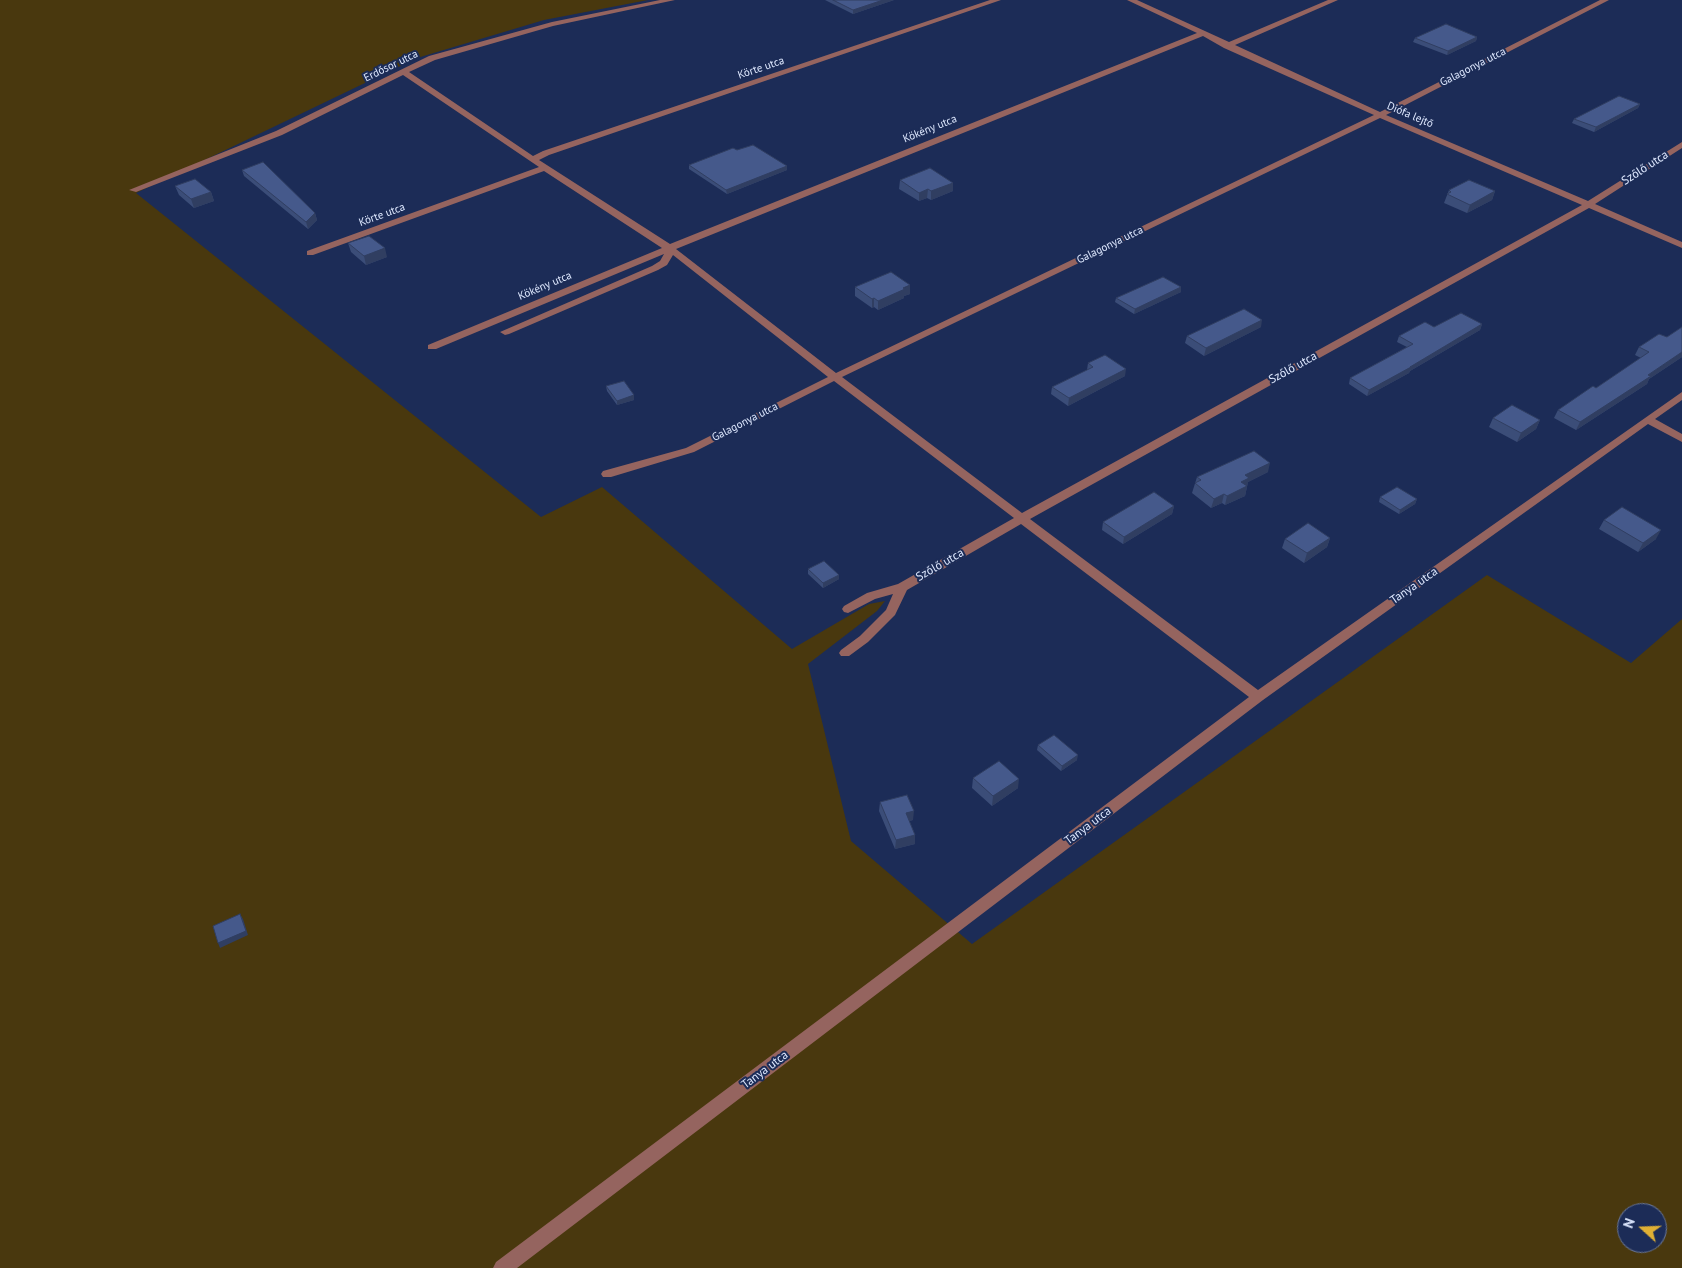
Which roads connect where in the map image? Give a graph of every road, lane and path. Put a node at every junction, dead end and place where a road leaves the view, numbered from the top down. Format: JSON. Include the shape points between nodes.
{"nodes":[{"id":1,"x":671,"y":0,"type":"edge"},
{"id":2,"x":997,"y":0,"type":"edge"},
{"id":3,"x":1131,"y":0,"type":"edge"},
{"id":4,"x":1334,"y":0,"type":"edge"},
{"id":5,"x":1605,"y":0,"type":"edge"},
{"id":6,"x":1201,"y":34,"type":"junction"},
{"id":7,"x":1227,"y":46,"type":"junction"},
{"id":8,"x":404,"y":72,"type":"junction"},
{"id":9,"x":1380,"y":115,"type":"junction"},
{"id":10,"x":1682,"y":144,"type":"edge"},
{"id":11,"x":533,"y":160,"type":"junction"},
{"id":12,"x":545,"y":168,"type":"junction"},
{"id":13,"x":133,"y":190,"type":"dead end"},
{"id":14,"x":1588,"y":205,"type":"junction"},
{"id":15,"x":1682,"y":245,"type":"edge"},
{"id":16,"x":669,"y":248,"type":"junction"},
{"id":17,"x":310,"y":253,"type":"dead end"},
{"id":18,"x":505,"y":332,"type":"dead end"},
{"id":19,"x":432,"y":347,"type":"dead end"},
{"id":20,"x":835,"y":377,"type":"junction"},
{"id":21,"x":1682,"y":395,"type":"edge"},
{"id":22,"x":1648,"y":420,"type":"junction"},
{"id":23,"x":1682,"y":439,"type":"edge"},
{"id":24,"x":608,"y":474,"type":"dead end"},
{"id":25,"x":1022,"y":518,"type":"junction"},
{"id":26,"x":902,"y":587,"type":"junction"},
{"id":27,"x":848,"y":609,"type":"dead end"},
{"id":28,"x":845,"y":653,"type":"dead end"},
{"id":29,"x":1258,"y":697,"type":"junction"},
{"id":30,"x":502,"y":1268,"type":"edge"}],
"edges":[{"from":1,"to":8,"type":"street","name":"Erdősor utca","via":[[552,24],[432,58]]},
{"from":2,"to":11,"type":"street","name":"Körte utca"},
{"from":3,"to":6,"type":"street","name":"Diófa lejtő"},
{"from":4,"to":7,"type":"street"},
{"from":5,"to":9,"type":"street","name":"Galagonya utca"},
{"from":6,"to":7,"type":"street","name":"Diófa lejtő"},
{"from":6,"to":16,"type":"street","name":"Kökény utca"},
{"from":7,"to":9,"type":"street","name":"Diófa lejtő"},
{"from":8,"to":11,"type":"street"},
{"from":8,"to":13,"type":"street","name":"Erdősor utca","via":[[279,133]]},
{"from":9,"to":14,"type":"street","name":"Diófa lejtő"},
{"from":9,"to":20,"type":"street","name":"Galagonya utca"},
{"from":10,"to":14,"type":"street","name":"Szőlő utca"},
{"from":11,"to":12,"type":"street"},
{"from":12,"to":16,"type":"street"},
{"from":12,"to":17,"type":"street","name":"Körte utca"},
{"from":14,"to":15,"type":"street","name":"Diófa lejtő"},
{"from":14,"to":25,"type":"street","name":"Szőlő utca"},
{"from":16,"to":18,"type":"street","via":[[664,263],[655,268]]},
{"from":16,"to":19,"type":"street","name":"Kökény utca"},
{"from":16,"to":20,"type":"street"},
{"from":20,"to":24,"type":"street","name":"Galagonya utca","via":[[690,450]]},
{"from":20,"to":25,"type":"street"},
{"from":21,"to":22,"type":"street","name":"Tanya utca"},
{"from":22,"to":23,"type":"street"},
{"from":22,"to":29,"type":"street","name":"Tanya utca"},
{"from":25,"to":26,"type":"street","name":"Szőlő utca"},
{"from":25,"to":29,"type":"street"},
{"from":26,"to":27,"type":"street","name":"Szőlő utca","via":[[870,596]]},
{"from":26,"to":28,"type":"street","name":"Szőlő utca","via":[[891,612],[864,640]]},
{"from":29,"to":30,"type":"street","name":"Tanya utca"}]}
